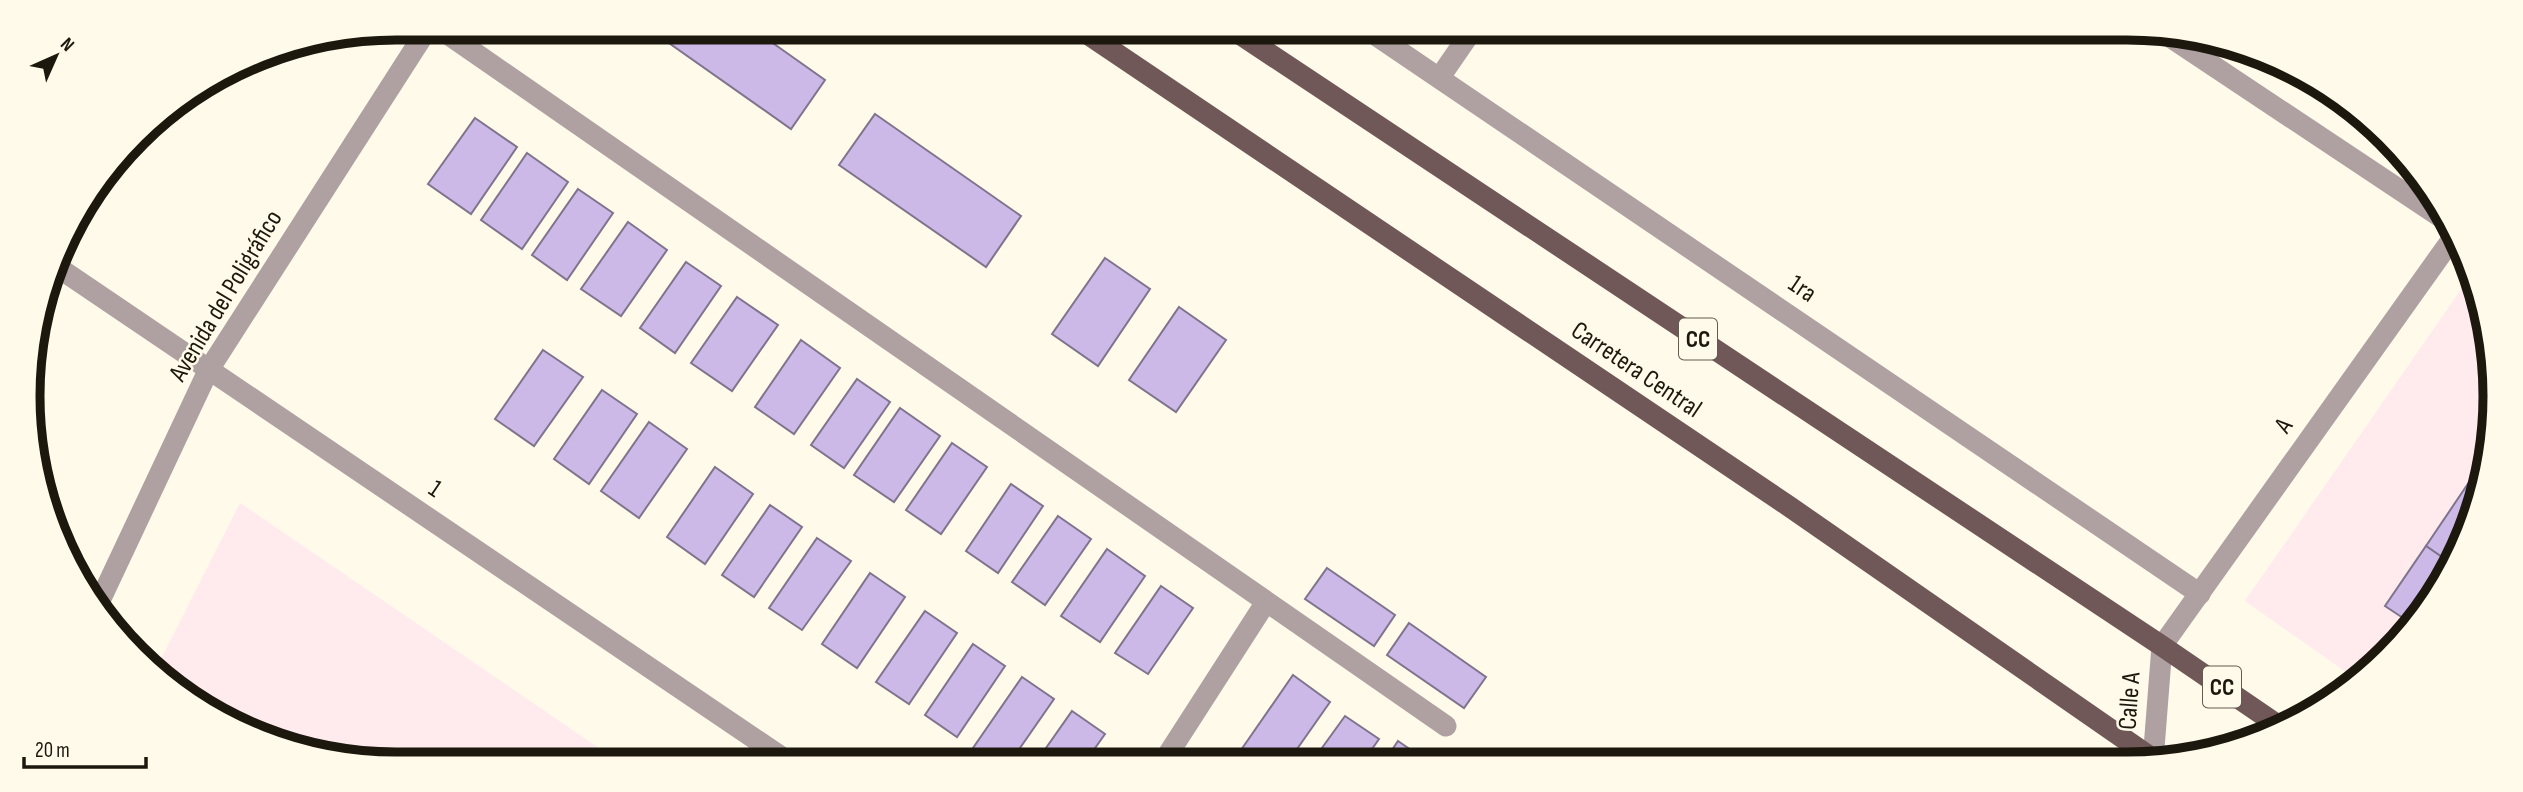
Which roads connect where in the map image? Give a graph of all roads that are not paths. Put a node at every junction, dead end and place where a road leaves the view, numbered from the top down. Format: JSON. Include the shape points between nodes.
{"nodes":[{"id":1,"x":420,"y":40,"type":"edge"},
{"id":2,"x":456,"y":40,"type":"edge"},
{"id":3,"x":1096,"y":40,"type":"edge"},
{"id":4,"x":1249,"y":40,"type":"edge"},
{"id":5,"x":1383,"y":40,"type":"edge"},
{"id":6,"x":1465,"y":40,"type":"edge"},
{"id":7,"x":2181,"y":44,"type":"edge"},
{"id":8,"x":1440,"y":77,"type":"junction"},
{"id":9,"x":2430,"y":210,"type":"edge"},
{"id":10,"x":2448,"y":244,"type":"edge"},
{"id":11,"x":63,"y":271,"type":"edge"},
{"id":12,"x":208,"y":370,"type":"junction"},
{"id":13,"x":2200,"y":593,"type":"junction"},
{"id":14,"x":102,"y":597,"type":"edge"},
{"id":15,"x":1266,"y":601,"type":"junction"},
{"id":16,"x":2162,"y":646,"type":"junction"},
{"id":17,"x":2272,"y":721,"type":"edge"},
{"id":18,"x":1446,"y":726,"type":"dead end"},
{"id":19,"x":2142,"y":751,"type":"edge"},
{"id":20,"x":2155,"y":751,"type":"edge"},
{"id":21,"x":774,"y":752,"type":"edge"},
{"id":22,"x":1169,"y":752,"type":"edge"}],
"edges":[{"from":1,"to":12,"type":"street","name":"Avenida del Poligráfico"},
{"from":2,"to":15,"type":"street"},
{"from":3,"to":19,"type":"main road","name":"Carretera Central","via":[[1778,499]]},
{"from":4,"to":16,"type":"main road","number":"CC"},
{"from":5,"to":8,"type":"street","name":"1ra"},
{"from":6,"to":8,"type":"street"},
{"from":7,"to":9,"type":"street"},
{"from":8,"to":13,"type":"street","name":"1ra"},
{"from":10,"to":13,"type":"street","name":"A"},
{"from":11,"to":12,"type":"street","name":"1"},
{"from":12,"to":14,"type":"street","name":"Avenida del Poligráfico"},
{"from":12,"to":21,"type":"street","name":"1"},
{"from":13,"to":16,"type":"street","name":"A"},
{"from":15,"to":18,"type":"street"},
{"from":15,"to":22,"type":"street"},
{"from":16,"to":17,"type":"main road","number":"CC"},
{"from":16,"to":20,"type":"street","name":"Calle A"}]}
